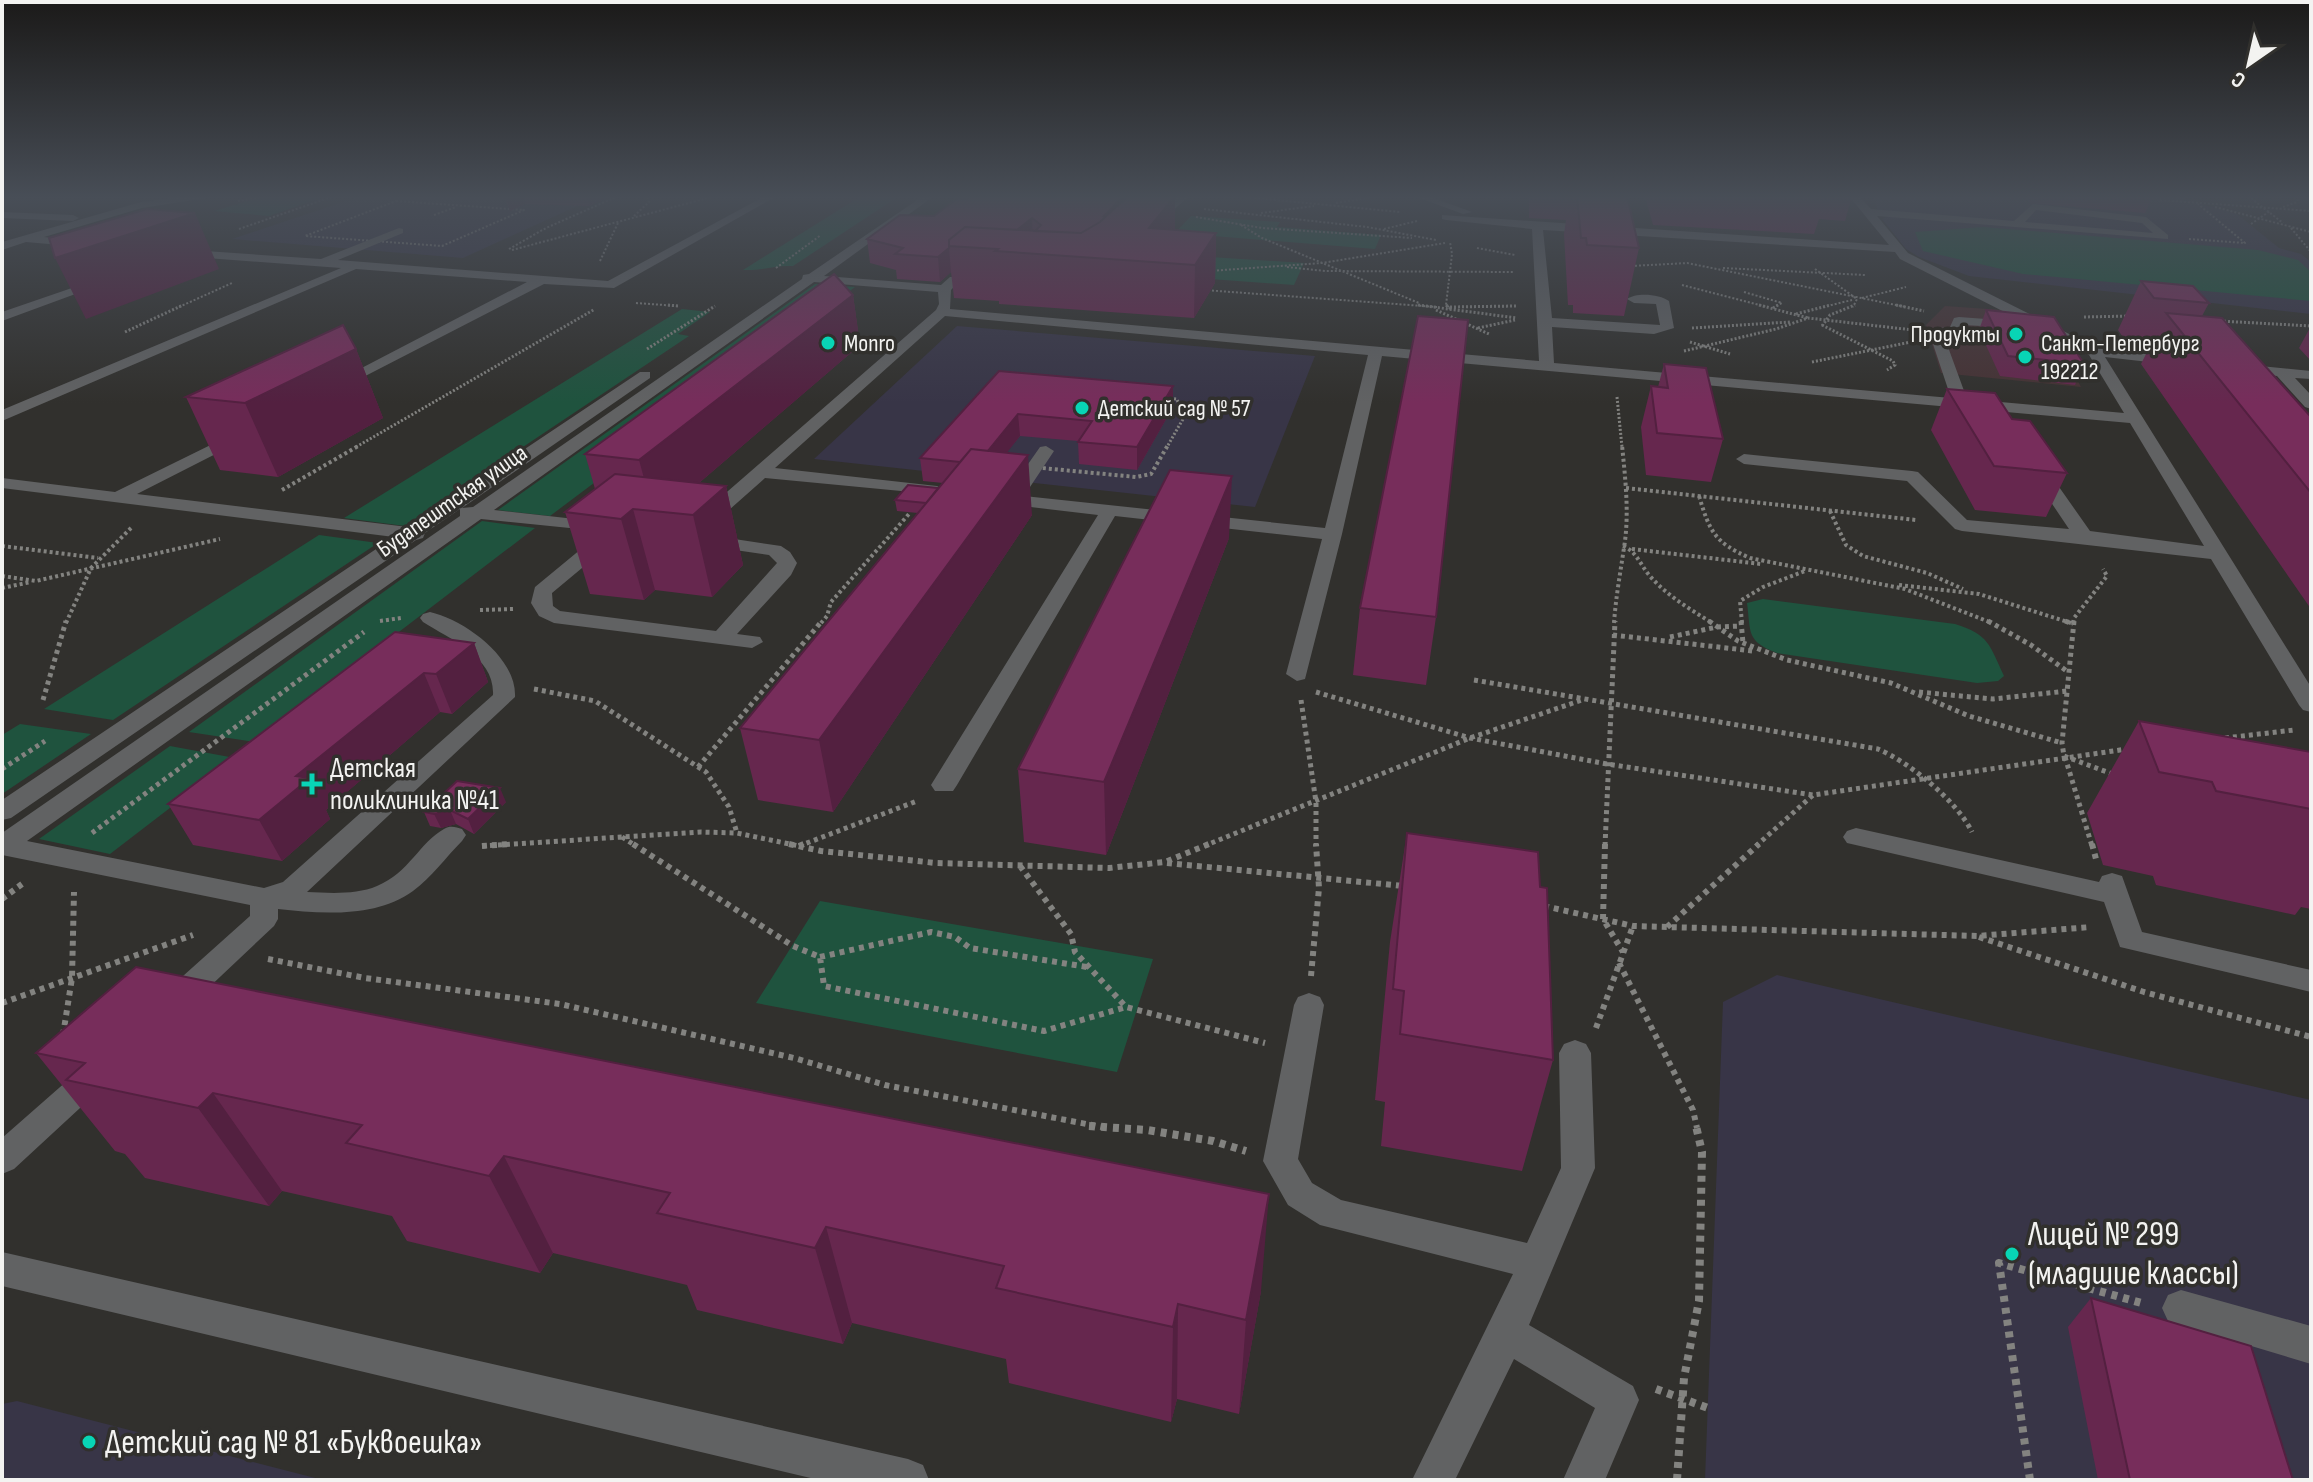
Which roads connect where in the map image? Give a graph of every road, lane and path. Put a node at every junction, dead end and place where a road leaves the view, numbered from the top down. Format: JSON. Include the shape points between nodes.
{"nodes":[{"id":1,"x":347,"y":265,"type":"edge"},
{"id":2,"x":513,"y":265,"type":"edge"},
{"id":3,"x":646,"y":265,"type":"edge"},
{"id":4,"x":807,"y":265,"type":"edge"},
{"id":5,"x":829,"y":265,"type":"edge"},
{"id":6,"x":1292,"y":265,"type":"edge"},
{"id":7,"x":1327,"y":265,"type":"edge"},
{"id":8,"x":1451,"y":265,"type":"edge"},
{"id":9,"x":1542,"y":265,"type":"edge"},
{"id":10,"x":1697,"y":265,"type":"edge"},
{"id":11,"x":1810,"y":265,"type":"edge"},
{"id":12,"x":1922,"y":265,"type":"edge"},
{"id":13,"x":357,"y":266,"type":"junction"},
{"id":14,"x":1706,"y":267,"type":"junction"},
{"id":15,"x":965,"y":270,"type":"edge"},
{"id":16,"x":1198,"y":272,"type":"edge"},
{"id":17,"x":1821,"y":274,"type":"junction"},
{"id":18,"x":1875,"y":275,"type":"dead end"},
{"id":19,"x":120,"y":276,"type":"edge"},
{"id":20,"x":501,"y":277,"type":"junction"},
{"id":21,"x":789,"y":277,"type":"junction"},
{"id":22,"x":519,"y":278,"type":"junction"},
{"id":23,"x":811,"y":278,"type":"junction"},
{"id":24,"x":1950,"y":279,"type":"junction"},
{"id":25,"x":238,"y":280,"type":"dead end"},
{"id":26,"x":542,"y":280,"type":"junction"},
{"id":27,"x":482,"y":286,"type":"dead end"},
{"id":28,"x":944,"y":289,"type":"junction"},
{"id":29,"x":1202,"y":290,"type":"edge"},
{"id":30,"x":1744,"y":292,"type":"dead end"},
{"id":31,"x":1634,"y":299,"type":"edge"},
{"id":32,"x":1857,"y":299,"type":"junction"},
{"id":33,"x":715,"y":306,"type":"dead end"},
{"id":34,"x":1428,"y":306,"type":"junction"},
{"id":35,"x":1545,"y":306,"type":"junction"},
{"id":36,"x":596,"y":308,"type":"dead end"},
{"id":37,"x":1772,"y":308,"type":"dead end"},
{"id":38,"x":1450,"y":309,"type":"junction"},
{"id":39,"x":705,"y":312,"type":"dead end"},
{"id":40,"x":942,"y":312,"type":"junction"},
{"id":41,"x":1795,"y":314,"type":"dead end"},
{"id":42,"x":1449,"y":316,"type":"junction"},
{"id":43,"x":2132,"y":316,"type":"dead end"},
{"id":44,"x":2,"y":317,"type":"edge"},
{"id":45,"x":1959,"y":321,"type":"junction"},
{"id":46,"x":2033,"y":321,"type":"junction"},
{"id":47,"x":2220,"y":321,"type":"edge"},
{"id":48,"x":1545,"y":322,"type":"junction"},
{"id":49,"x":1798,"y":322,"type":"junction"},
{"id":50,"x":1823,"y":323,"type":"junction"},
{"id":51,"x":2311,"y":326,"type":"edge"},
{"id":52,"x":2048,"y":328,"type":"junction"},
{"id":53,"x":1661,"y":329,"type":"junction"},
{"id":54,"x":1489,"y":334,"type":"dead end"},
{"id":55,"x":119,"y":335,"type":"dead end"},
{"id":56,"x":1938,"y":339,"type":"junction"},
{"id":57,"x":1704,"y":346,"type":"junction"},
{"id":58,"x":1872,"y":350,"type":"junction"},
{"id":59,"x":1376,"y":351,"type":"junction"},
{"id":60,"x":1679,"y":352,"type":"dead end"},
{"id":61,"x":2094,"y":352,"type":"junction"},
{"id":62,"x":1740,"y":357,"type":"dead end"},
{"id":63,"x":2195,"y":363,"type":"edge"},
{"id":64,"x":1799,"y":364,"type":"dead end"},
{"id":65,"x":1547,"y":366,"type":"junction"},
{"id":66,"x":2224,"y":366,"type":"edge"},
{"id":67,"x":1615,"y":372,"type":"junction"},
{"id":68,"x":2281,"y":372,"type":"junction"},
{"id":69,"x":1877,"y":373,"type":"dead end"},
{"id":70,"x":2311,"y":375,"type":"edge"},
{"id":71,"x":329,"y":389,"type":"edge"},
{"id":72,"x":1090,"y":392,"type":"edge"},
{"id":73,"x":1083,"y":402,"type":"edge"},
{"id":74,"x":1961,"y":403,"type":"junction"},
{"id":75,"x":2311,"y":404,"type":"edge"},
{"id":76,"x":1996,"y":406,"type":"junction"},
{"id":77,"x":2,"y":416,"type":"edge"},
{"id":78,"x":2136,"y":419,"type":"junction"},
{"id":79,"x":2007,"y":424,"type":"edge"},
{"id":80,"x":258,"y":426,"type":"edge"},
{"id":81,"x":1046,"y":451,"type":"dead end"},
{"id":82,"x":1744,"y":459,"type":"dead end"},
{"id":83,"x":2033,"y":462,"type":"edge"},
{"id":84,"x":761,"y":472,"type":"junction"},
{"id":85,"x":2,"y":483,"type":"edge"},
{"id":86,"x":1626,"y":488,"type":"junction"},
{"id":87,"x":279,"y":491,"type":"dead end"},
{"id":88,"x":930,"y":491,"type":"junction"},
{"id":89,"x":957,"y":494,"type":"edge"},
{"id":90,"x":1699,"y":496,"type":"junction"},
{"id":91,"x":985,"y":497,"type":"edge"},
{"id":92,"x":116,"y":498,"type":"junction"},
{"id":93,"x":1012,"y":500,"type":"junction"},
{"id":94,"x":158,"y":503,"type":"junction"},
{"id":95,"x":446,"y":510,"type":"junction"},
{"id":96,"x":1109,"y":511,"type":"junction"},
{"id":97,"x":1830,"y":511,"type":"junction"},
{"id":98,"x":476,"y":513,"type":"junction"},
{"id":99,"x":1962,"y":525,"type":"junction"},
{"id":100,"x":412,"y":533,"type":"junction"},
{"id":101,"x":1333,"y":534,"type":"junction"},
{"id":102,"x":226,"y":537,"type":"dead end"},
{"id":103,"x":442,"y":537,"type":"junction"},
{"id":104,"x":2087,"y":537,"type":"junction"},
{"id":105,"x":2,"y":546,"type":"edge"},
{"id":106,"x":1623,"y":546,"type":"junction"},
{"id":107,"x":1631,"y":549,"type":"junction"},
{"id":108,"x":2219,"y":554,"type":"junction"},
{"id":109,"x":98,"y":558,"type":"junction"},
{"id":110,"x":1769,"y":564,"type":"junction"},
{"id":111,"x":91,"y":568,"type":"junction"},
{"id":112,"x":1806,"y":571,"type":"junction"},
{"id":113,"x":2,"y":576,"type":"edge"},
{"id":114,"x":36,"y":581,"type":"junction"},
{"id":115,"x":1887,"y":584,"type":"junction"},
{"id":116,"x":2,"y":588,"type":"edge"},
{"id":117,"x":1979,"y":594,"type":"junction"},
{"id":118,"x":543,"y":607,"type":"junction"},
{"id":119,"x":467,"y":611,"type":"dead end"},
{"id":120,"x":430,"y":618,"type":"dead end"},
{"id":121,"x":2073,"y":624,"type":"junction"},
{"id":122,"x":1740,"y":626,"type":"junction"},
{"id":123,"x":1717,"y":627,"type":"junction"},
{"id":124,"x":1613,"y":635,"type":"junction"},
{"id":125,"x":721,"y":638,"type":"junction"},
{"id":126,"x":1662,"y":639,"type":"junction"},
{"id":127,"x":752,"y":642,"type":"dead end"},
{"id":128,"x":1743,"y":644,"type":"junction"},
{"id":129,"x":1762,"y":652,"type":"junction"},
{"id":130,"x":2068,"y":672,"type":"junction"},
{"id":131,"x":1298,"y":680,"type":"junction"},
{"id":132,"x":1474,"y":680,"type":"dead end"},
{"id":133,"x":506,"y":686,"type":"junction"},
{"id":134,"x":1906,"y":689,"type":"junction"},
{"id":135,"x":2067,"y":691,"type":"junction"},
{"id":136,"x":43,"y":700,"type":"dead end"},
{"id":137,"x":1582,"y":700,"type":"junction"},
{"id":138,"x":1609,"y":701,"type":"junction"},
{"id":139,"x":2311,"y":705,"type":"edge"},
{"id":140,"x":2307,"y":728,"type":"dead end"},
{"id":141,"x":1470,"y":738,"type":"junction"},
{"id":142,"x":2216,"y":738,"type":"edge"},
{"id":143,"x":2062,"y":743,"type":"junction"},
{"id":144,"x":2140,"y":747,"type":"dead end"},
{"id":145,"x":2064,"y":756,"type":"junction"},
{"id":146,"x":1607,"y":764,"type":"junction"},
{"id":147,"x":698,"y":767,"type":"junction"},
{"id":148,"x":2121,"y":777,"type":"dead end"},
{"id":149,"x":1919,"y":778,"type":"junction"},
{"id":150,"x":944,"y":785,"type":"joint"},
{"id":151,"x":1813,"y":795,"type":"junction"},
{"id":152,"x":1316,"y":802,"type":"junction"},
{"id":153,"x":2,"y":812,"type":"edge"},
{"id":154,"x":737,"y":833,"type":"junction"},
{"id":155,"x":453,"y":835,"type":"dead end"},
{"id":156,"x":621,"y":837,"type":"junction"},
{"id":157,"x":1856,"y":837,"type":"dead end"},
{"id":158,"x":2,"y":846,"type":"edge"},
{"id":159,"x":486,"y":846,"type":"dead end"},
{"id":160,"x":798,"y":846,"type":"junction"},
{"id":161,"x":1165,"y":862,"type":"junction"},
{"id":162,"x":1019,"y":865,"type":"junction"},
{"id":163,"x":1987,"y":866,"type":"junction"},
{"id":164,"x":39,"y":872,"type":"dead end"},
{"id":165,"x":1316,"y":877,"type":"junction"},
{"id":166,"x":1407,"y":886,"type":"edge"},
{"id":167,"x":2113,"y":887,"type":"junction"},
{"id":168,"x":74,"y":892,"type":"dead end"},
{"id":169,"x":264,"y":898,"type":"junction"},
{"id":170,"x":2,"y":899,"type":"edge"},
{"id":171,"x":1528,"y":902,"type":"edge"},
{"id":172,"x":1603,"y":919,"type":"junction"},
{"id":173,"x":1633,"y":926,"type":"junction"},
{"id":174,"x":1666,"y":927,"type":"junction"},
{"id":175,"x":198,"y":933,"type":"dead end"},
{"id":176,"x":1977,"y":936,"type":"junction"},
{"id":177,"x":2130,"y":940,"type":"junction"},
{"id":178,"x":228,"y":952,"type":"junction"},
{"id":179,"x":1623,"y":952,"type":"junction"},
{"id":180,"x":820,"y":957,"type":"junction"},
{"id":181,"x":1619,"y":963,"type":"junction"},
{"id":182,"x":1088,"y":967,"type":"junction"},
{"id":183,"x":72,"y":978,"type":"junction"},
{"id":184,"x":2311,"y":981,"type":"edge"},
{"id":185,"x":2,"y":1003,"type":"edge"},
{"id":186,"x":1309,"y":1005,"type":"joint"},
{"id":187,"x":1126,"y":1007,"type":"junction"},
{"id":188,"x":150,"y":1023,"type":"edge"},
{"id":189,"x":2311,"y":1037,"type":"edge"},
{"id":190,"x":62,"y":1038,"type":"edge"},
{"id":191,"x":1300,"y":1053,"type":"junction"},
{"id":192,"x":1575,"y":1053,"type":"joint"},
{"id":193,"x":117,"y":1054,"type":"edge"},
{"id":194,"x":2,"y":1159,"type":"edge"},
{"id":195,"x":1280,"y":1161,"type":"junction"},
{"id":196,"x":1537,"y":1263,"type":"junction"},
{"id":197,"x":2,"y":1269,"type":"edge"},
{"id":198,"x":2181,"y":1308,"type":"joint"},
{"id":199,"x":1506,"y":1333,"type":"junction"},
{"id":200,"x":2309,"y":1350,"type":"edge"},
{"id":201,"x":908,"y":1480,"type":"edge"},
{"id":202,"x":1433,"y":1480,"type":"edge"},
{"id":203,"x":1584,"y":1480,"type":"edge"},
{"id":204,"x":1677,"y":1480,"type":"edge"},
{"id":205,"x":2030,"y":1480,"type":"edge"}],
"edges":[{"from":1,"to":13,"type":"street"},
{"from":2,"to":22,"type":"path"},
{"from":3,"to":26,"type":"street","via":[[610,285]]},
{"from":4,"to":21,"type":"street","name":"Будапештская улица"},
{"from":5,"to":23,"type":"street","name":"Будапештская улица"},
{"from":6,"to":16,"type":"path"},
{"from":7,"to":34,"type":"path"},
{"from":8,"to":38,"type":"path","via":[[1446,305]]},
{"from":9,"to":35,"type":"street"},
{"from":10,"to":14,"type":"path"},
{"from":11,"to":17,"type":"path"},
{"from":12,"to":24,"type":"street"},
{"from":13,"to":20,"type":"street"},
{"from":13,"to":77,"type":"street"},
{"from":14,"to":17,"type":"path"},
{"from":14,"to":32,"type":"path"},
{"from":15,"to":28,"type":"street"},
{"from":17,"to":18,"type":"path"},
{"from":17,"to":32,"type":"path"},
{"from":19,"to":44,"type":"street"},
{"from":20,"to":22,"type":"street"},
{"from":20,"to":27,"type":"street"},
{"from":21,"to":23,"type":"street"},
{"from":21,"to":95,"type":"street","name":"Будапештская улица"},
{"from":22,"to":26,"type":"street"},
{"from":23,"to":28,"type":"street"},
{"from":23,"to":98,"type":"street","name":"Будапештская улица"},
{"from":24,"to":32,"type":"path"},
{"from":24,"to":46,"type":"street"},
{"from":25,"to":55,"type":"path"},
{"from":26,"to":71,"type":"street"},
{"from":28,"to":40,"type":"street"},
{"from":29,"to":34,"type":"path"},
{"from":30,"to":37,"type":"path","via":[[1782,303]]},
{"from":31,"to":53,"type":"street","via":[[1662,301]]},
{"from":32,"to":41,"type":"path"},
{"from":32,"to":45,"type":"path"},
{"from":32,"to":50,"type":"path","via":[[1854,307]]},
{"from":33,"to":39,"type":"path"},
{"from":34,"to":38,"type":"path"},
{"from":34,"to":42,"type":"path"},
{"from":35,"to":38,"type":"path"},
{"from":35,"to":48,"type":"street"},
{"from":36,"to":87,"type":"path"},
{"from":38,"to":42,"type":"path"},
{"from":38,"to":48,"type":"path"},
{"from":40,"to":59,"type":"street"},
{"from":40,"to":84,"type":"street"},
{"from":42,"to":54,"type":"path"},
{"from":43,"to":46,"type":"path"},
{"from":45,"to":52,"type":"street"},
{"from":45,"to":56,"type":"street","via":[[1956,331]]},
{"from":46,"to":52,"type":"street"},
{"from":47,"to":51,"type":"path"},
{"from":48,"to":53,"type":"street"},
{"from":48,"to":65,"type":"street"},
{"from":49,"to":50,"type":"path","via":[[1808,318]]},
{"from":49,"to":53,"type":"path"},
{"from":49,"to":57,"type":"path"},
{"from":50,"to":56,"type":"path"},
{"from":50,"to":58,"type":"path"},
{"from":52,"to":61,"type":"street"},
{"from":53,"to":57,"type":"path"},
{"from":56,"to":58,"type":"path"},
{"from":56,"to":74,"type":"street"},
{"from":57,"to":60,"type":"path"},
{"from":57,"to":62,"type":"path"},
{"from":58,"to":64,"type":"path"},
{"from":58,"to":69,"type":"path","via":[[1895,365]]},
{"from":59,"to":65,"type":"street"},
{"from":59,"to":101,"type":"street"},
{"from":61,"to":63,"type":"street"},
{"from":61,"to":78,"type":"street"},
{"from":65,"to":67,"type":"street"},
{"from":66,"to":68,"type":"street"},
{"from":67,"to":74,"type":"street"},
{"from":67,"to":86,"type":"path"},
{"from":68,"to":70,"type":"street"},
{"from":68,"to":75,"type":"street"},
{"from":72,"to":73,"type":"path"},
{"from":74,"to":76,"type":"street"},
{"from":76,"to":78,"type":"street"},
{"from":76,"to":79,"type":"street"},
{"from":78,"to":108,"type":"street"},
{"from":80,"to":92,"type":"street"},
{"from":81,"to":93,"type":"street"},
{"from":82,"to":99,"type":"street","via":[[1912,476]]},
{"from":83,"to":104,"type":"street"},
{"from":84,"to":88,"type":"street"},
{"from":84,"to":125,"type":"street","via":[[686,538],[774,550],[787,563]]},
{"from":85,"to":92,"type":"street"},
{"from":86,"to":90,"type":"path"},
{"from":86,"to":106,"type":"path"},
{"from":88,"to":89,"type":"street"},
{"from":88,"to":147,"type":"path","via":[[831,602],[827,616]]},
{"from":90,"to":97,"type":"path"},
{"from":90,"to":110,"type":"path","via":[[1713,535]]},
{"from":91,"to":93,"type":"street"},
{"from":92,"to":94,"type":"street"},
{"from":93,"to":96,"type":"street"},
{"from":94,"to":100,"type":"street"},
{"from":94,"to":109,"type":"path"},
{"from":95,"to":98,"type":"street"},
{"from":95,"to":100,"type":"street","name":"Будапештская улица"},
{"from":96,"to":101,"type":"street"},
{"from":96,"to":150,"type":"street"},
{"from":97,"to":99,"type":"path"},
{"from":97,"to":117,"type":"path","via":[[1846,545],[1863,556]]},
{"from":98,"to":103,"type":"street","name":"Будапештская улица"},
{"from":98,"to":118,"type":"street","via":[[616,530],[542,591]]},
{"from":99,"to":104,"type":"street"},
{"from":100,"to":103,"type":"street"},
{"from":100,"to":153,"type":"street","name":"Будапештская улица"},
{"from":101,"to":131,"type":"street"},
{"from":102,"to":111,"type":"path"},
{"from":103,"to":158,"type":"street","name":"Будапештская улица"},
{"from":104,"to":108,"type":"street"},
{"from":104,"to":121,"type":"path","via":[[2107,576]]},
{"from":105,"to":109,"type":"path"},
{"from":106,"to":107,"type":"path"},
{"from":106,"to":124,"type":"path"},
{"from":107,"to":110,"type":"path"},
{"from":107,"to":123,"type":"path","via":[[1659,585]]},
{"from":108,"to":139,"type":"street"},
{"from":109,"to":111,"type":"path"},
{"from":110,"to":112,"type":"path"},
{"from":111,"to":114,"type":"path"},
{"from":111,"to":136,"type":"path","via":[[69,612]]},
{"from":112,"to":115,"type":"path"},
{"from":112,"to":122,"type":"path","via":[[1744,597],[1738,608]]},
{"from":113,"to":114,"type":"path"},
{"from":114,"to":116,"type":"path"},
{"from":115,"to":117,"type":"path"},
{"from":115,"to":130,"type":"path","via":[[2012,634]]},
{"from":117,"to":121,"type":"path"},
{"from":118,"to":119,"type":"path"},
{"from":118,"to":125,"type":"street","via":[[554,617]]},
{"from":120,"to":133,"type":"street","via":[[477,648],[502,671]]},
{"from":121,"to":130,"type":"path"},
{"from":122,"to":123,"type":"path"},
{"from":122,"to":128,"type":"path"},
{"from":123,"to":126,"type":"path"},
{"from":123,"to":128,"type":"path"},
{"from":124,"to":126,"type":"path"},
{"from":124,"to":138,"type":"path"},
{"from":125,"to":127,"type":"street"},
{"from":126,"to":129,"type":"path"},
{"from":128,"to":129,"type":"path"},
{"from":129,"to":134,"type":"path"},
{"from":130,"to":135,"type":"path"},
{"from":131,"to":141,"type":"path"},
{"from":131,"to":152,"type":"path"},
{"from":132,"to":137,"type":"path"},
{"from":133,"to":147,"type":"path","via":[[586,697]]},
{"from":133,"to":169,"type":"street","via":[[504,697],[293,889]]},
{"from":134,"to":135,"type":"path","via":[[1985,701]]},
{"from":134,"to":143,"type":"path","via":[[1969,716]]},
{"from":135,"to":143,"type":"path"},
{"from":137,"to":138,"type":"path"},
{"from":137,"to":141,"type":"path"},
{"from":138,"to":146,"type":"path"},
{"from":138,"to":149,"type":"path","via":[[1878,749],[1900,758]]},
{"from":140,"to":142,"type":"path"},
{"from":141,"to":146,"type":"path"},
{"from":141,"to":152,"type":"path"},
{"from":143,"to":145,"type":"path"},
{"from":144,"to":145,"type":"path"},
{"from":145,"to":148,"type":"path"},
{"from":145,"to":149,"type":"path"},
{"from":145,"to":167,"type":"path","via":[[2098,867]]},
{"from":146,"to":151,"type":"path"},
{"from":146,"to":172,"type":"path"},
{"from":147,"to":154,"type":"path","via":[[729,807]]},
{"from":149,"to":151,"type":"path"},
{"from":149,"to":163,"type":"path","via":[[1967,822]]},
{"from":150,"to":160,"type":"path","via":[[927,797]]},
{"from":151,"to":174,"type":"path"},
{"from":152,"to":161,"type":"path"},
{"from":152,"to":165,"type":"path"},
{"from":154,"to":156,"type":"path"},
{"from":154,"to":160,"type":"path"},
{"from":155,"to":169,"type":"street","via":[[399,887],[371,897],[301,902]]},
{"from":156,"to":159,"type":"path"},
{"from":156,"to":180,"type":"path","via":[[793,946]]},
{"from":157,"to":163,"type":"street"},
{"from":158,"to":169,"type":"street"},
{"from":160,"to":162,"type":"path","via":[[878,859]]},
{"from":161,"to":162,"type":"path","via":[[1109,868]]},
{"from":161,"to":165,"type":"path"},
{"from":162,"to":182,"type":"path","via":[[1071,934],[1075,952]]},
{"from":163,"to":167,"type":"street"},
{"from":164,"to":170,"type":"path"},
{"from":165,"to":166,"type":"path"},
{"from":165,"to":186,"type":"path"},
{"from":167,"to":177,"type":"street"},
{"from":168,"to":183,"type":"path"},
{"from":169,"to":178,"type":"street","via":[[264,919]]},
{"from":171,"to":172,"type":"path"},
{"from":172,"to":173,"type":"path"},
{"from":172,"to":179,"type":"path"},
{"from":173,"to":174,"type":"path"},
{"from":173,"to":179,"type":"path"},
{"from":174,"to":176,"type":"path"},
{"from":175,"to":183,"type":"path"},
{"from":176,"to":177,"type":"path","via":[[2089,927]]},
{"from":176,"to":189,"type":"path","via":[[2123,987]]},
{"from":177,"to":184,"type":"street"},
{"from":178,"to":188,"type":"street"},
{"from":178,"to":195,"type":"path","via":[[365,978],[560,1004],[794,1058],[885,1085],[1096,1127],[1213,1141]]},
{"from":179,"to":181,"type":"path"},
{"from":180,"to":182,"type":"path","via":[[931,932],[955,937],[970,948]]},
{"from":180,"to":187,"type":"path","via":[[824,986],[1044,1031]]},
{"from":181,"to":192,"type":"path","via":[[1596,1029]]},
{"from":181,"to":204,"type":"path","via":[[1693,1110],[1702,1152],[1699,1301],[1684,1378]]},
{"from":182,"to":187,"type":"path"},
{"from":183,"to":185,"type":"path"},
{"from":183,"to":190,"type":"path"},
{"from":186,"to":191,"type":"street"},
{"from":187,"to":191,"type":"path"},
{"from":191,"to":195,"type":"street"},
{"from":192,"to":196,"type":"street","via":[[1578,1168]]},
{"from":193,"to":194,"type":"street"},
{"from":195,"to":196,"type":"street","via":[[1300,1194],[1333,1214]]},
{"from":196,"to":199,"type":"street"},
{"from":197,"to":201,"type":"street"},
{"from":198,"to":200,"type":"street"},
{"from":198,"to":205,"type":"path","via":[[2158,1307],[1999,1263]]},
{"from":199,"to":202,"type":"street"},
{"from":199,"to":203,"type":"street","via":[[1619,1400]]}]}
